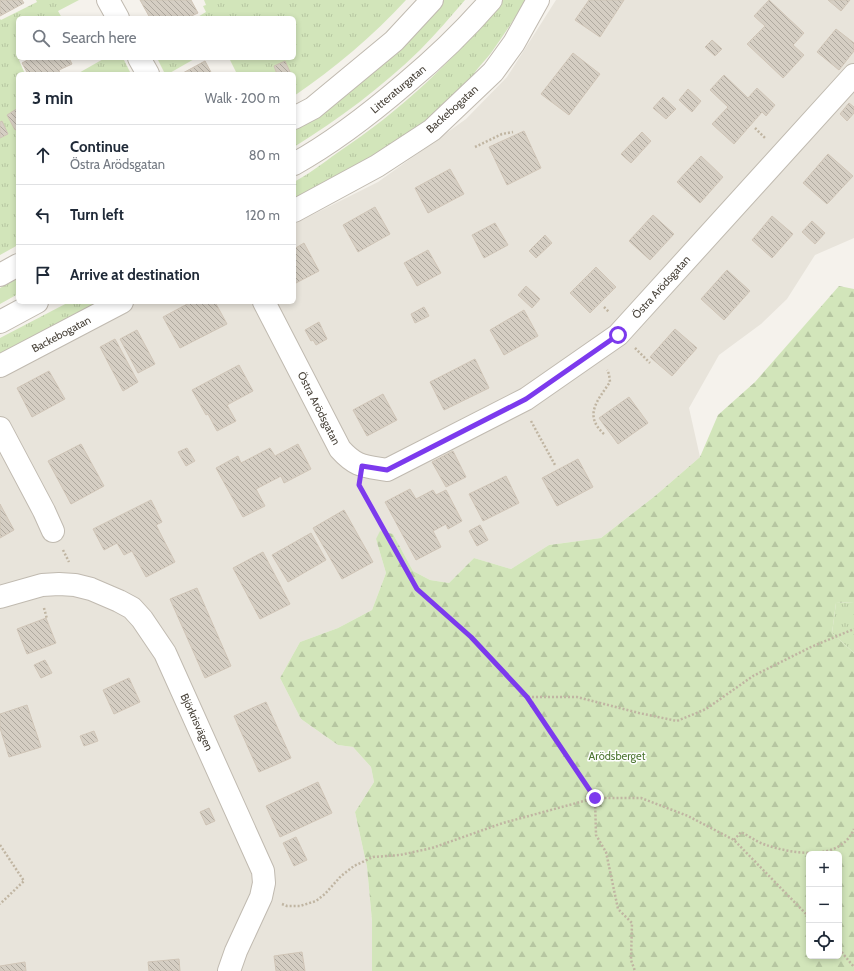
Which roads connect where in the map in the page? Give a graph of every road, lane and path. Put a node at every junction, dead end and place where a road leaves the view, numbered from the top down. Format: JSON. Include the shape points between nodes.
{"nodes":[{"id":1,"x":108,"y":0,"type":"edge"},
{"id":2,"x":432,"y":0,"type":"edge"},
{"id":3,"x":491,"y":0,"type":"edge"},
{"id":4,"x":538,"y":0,"type":"edge"},
{"id":5,"x":117,"y":16,"type":"edge"},
{"id":6,"x":140,"y":60,"type":"edge"},
{"id":7,"x":147,"y":72,"type":"edge"},
{"id":8,"x":854,"y":74,"type":"edge"},
{"id":9,"x":296,"y":117,"type":"edge"},
{"id":10,"x":513,"y":132,"type":"dead end"},
{"id":11,"x":475,"y":147,"type":"dead end"},
{"id":12,"x":296,"y":163,"type":"edge"},
{"id":13,"x":296,"y":210,"type":"edge"},
{"id":14,"x":16,"y":266,"type":"edge"},
{"id":15,"x":0,"y":275,"type":"edge"},
{"id":16,"x":34,"y":304,"type":"edge"},
{"id":17,"x":118,"y":304,"type":"edge"},
{"id":18,"x":265,"y":304,"type":"edge"},
{"id":19,"x":0,"y":322,"type":"edge"},
{"id":20,"x":592,"y":352,"type":"junction"},
{"id":21,"x":0,"y":366,"type":"edge"},
{"id":22,"x":519,"y":402,"type":"junction"},
{"id":23,"x":0,"y":428,"type":"edge"},
{"id":24,"x":604,"y":434,"type":"dead end"},
{"id":25,"x":555,"y":465,"type":"dead end"},
{"id":26,"x":362,"y":466,"type":"junction"},
{"id":27,"x":53,"y":531,"type":"dead end"},
{"id":28,"x":0,"y":597,"type":"edge"},
{"id":29,"x":854,"y":629,"type":"edge"},
{"id":30,"x":527,"y":697,"type":"junction"},
{"id":31,"x":595,"y":798,"type":"junction"},
{"id":32,"x":854,"y":829,"type":"edge"},
{"id":33,"x":734,"y":840,"type":"junction"},
{"id":34,"x":0,"y":845,"type":"edge"},
{"id":35,"x":261,"y":897,"type":"junction"},
{"id":36,"x":0,"y":904,"type":"edge"},
{"id":37,"x":806,"y":914,"type":"edge"},
{"id":38,"x":842,"y":953,"type":"edge"},
{"id":39,"x":854,"y":968,"type":"edge"},
{"id":40,"x":229,"y":971,"type":"edge"},
{"id":41,"x":635,"y":971,"type":"edge"}],
"edges":[{"from":1,"to":5,"type":"street"},
{"from":2,"to":9,"type":"street","via":[[394,41],[313,108]]},
{"from":3,"to":12,"type":"street","name":"Litteraturgatan","via":[[474,20],[390,97],[320,150]]},
{"from":4,"to":13,"type":"street","name":"Backebogatan","via":[[514,43],[493,72],[432,130],[377,166]]},
{"from":6,"to":7,"type":"street"},
{"from":8,"to":20,"type":"street","name":"Östra Arödsgatan","via":[[618,335]]},
{"from":10,"to":11,"type":"path","via":[[502,134]]},
{"from":14,"to":15,"type":"street"},
{"from":16,"to":19,"type":"street"},
{"from":17,"to":21,"type":"street","name":"Backebogatan"},
{"from":18,"to":26,"type":"street","name":"Östra Arödsgatan","via":[[340,449],[350,460]]},
{"from":20,"to":22,"type":"street","name":"Östra Arödsgatan"},
{"from":20,"to":24,"type":"path","via":[[611,380],[598,398],[593,413],[597,428]]},
{"from":22,"to":25,"type":"path"},
{"from":22,"to":26,"type":"street","name":"Östra Arödsgatan","via":[[387,470]]},
{"from":23,"to":27,"type":"street"},
{"from":26,"to":30,"type":"path","via":[[359,485],[417,589],[471,637]]},
{"from":28,"to":35,"type":"street","name":"Björkrisvägen","via":[[42,585],[75,585],[119,601],[132,608],[142,619],[165,653],[258,858],[264,883]]},
{"from":29,"to":30,"type":"path","via":[[753,676],[706,709],[677,721],[577,697]]},
{"from":30,"to":31,"type":"path"},
{"from":31,"to":33,"type":"path","via":[[641,798],[688,816]]},
{"from":31,"to":35,"type":"path","via":[[503,823],[432,848],[373,857],[341,876],[316,901],[300,906],[287,906]]},
{"from":31,"to":41,"type":"path","via":[[596,836],[606,852],[618,909],[632,923],[631,960]]},
{"from":32,"to":33,"type":"path","via":[[840,846],[822,853],[798,852],[765,845],[741,832]]},
{"from":33,"to":37,"type":"path"},
{"from":34,"to":36,"type":"path","via":[[24,880]]},
{"from":35,"to":40,"type":"street","name":"Björkrisvägen"},
{"from":38,"to":39,"type":"path"}]}
